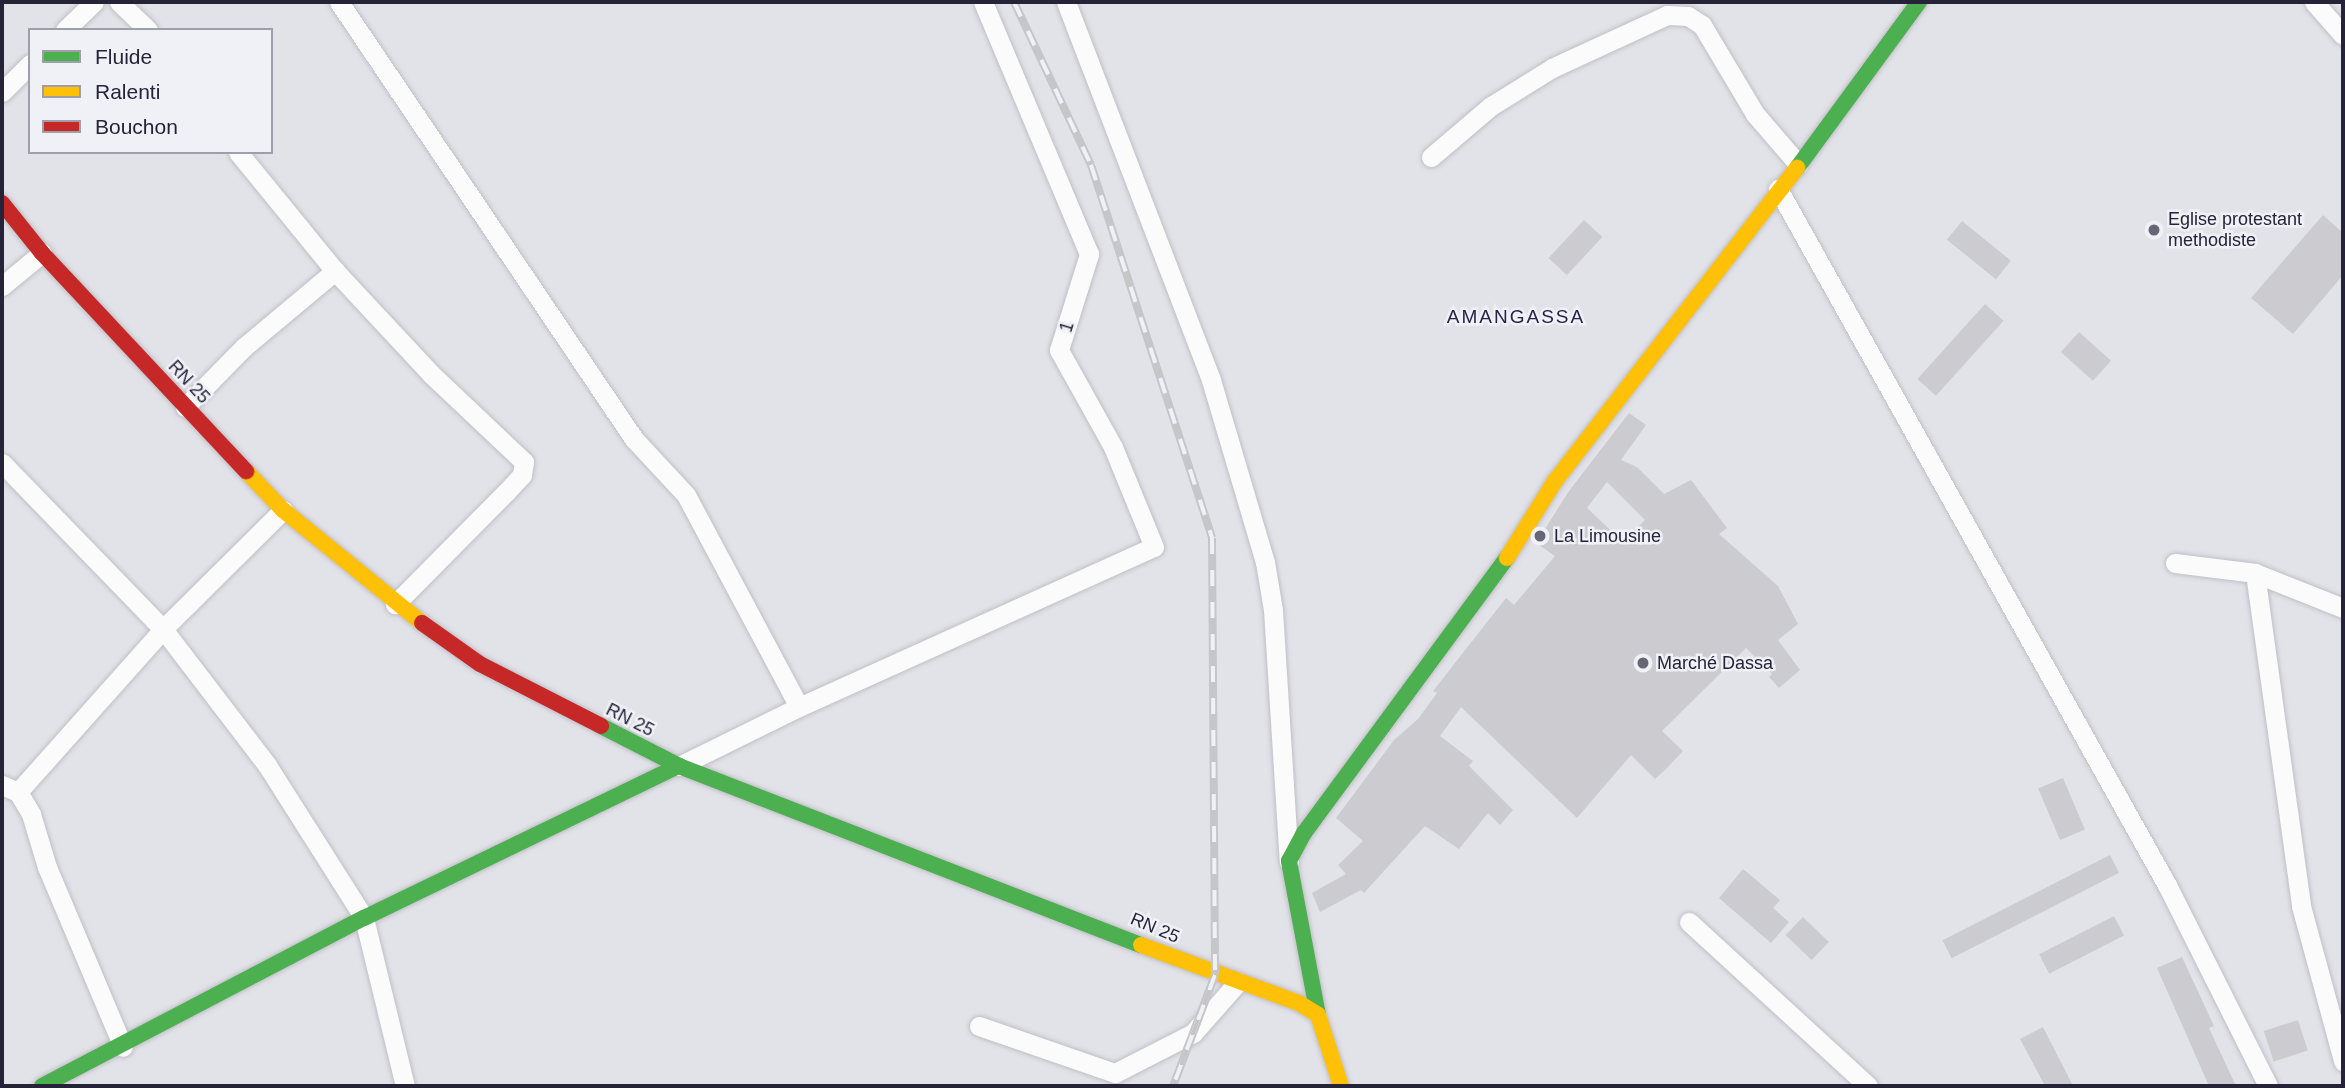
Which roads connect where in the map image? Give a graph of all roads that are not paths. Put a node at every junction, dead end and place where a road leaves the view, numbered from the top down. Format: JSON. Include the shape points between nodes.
{"nodes":[{"id":1,"x":94,"y":2,"type":"edge"},
{"id":2,"x":119,"y":2,"type":"edge"},
{"id":3,"x":339,"y":2,"type":"edge"},
{"id":4,"x":983,"y":2,"type":"edge"},
{"id":5,"x":1066,"y":2,"type":"edge"},
{"id":6,"x":1919,"y":2,"type":"edge"},
{"id":7,"x":2314,"y":2,"type":"edge"},
{"id":8,"x":67,"y":28,"type":"edge"},
{"id":9,"x":146,"y":28,"type":"edge"},
{"id":10,"x":2343,"y":35,"type":"edge"},
{"id":11,"x":28,"y":66,"type":"edge"},
{"id":12,"x":2,"y":92,"type":"edge"},
{"id":13,"x":240,"y":154,"type":"edge"},
{"id":14,"x":1432,"y":157,"type":"dead end"},
{"id":15,"x":1798,"y":164,"type":"junction"},
{"id":16,"x":1778,"y":189,"type":"junction"},
{"id":17,"x":2,"y":203,"type":"edge"},
{"id":18,"x":42,"y":253,"type":"junction"},
{"id":19,"x":335,"y":271,"type":"junction"},
{"id":20,"x":2,"y":286,"type":"edge"},
{"id":21,"x":185,"y":407,"type":"junction"},
{"id":22,"x":2,"y":463,"type":"edge"},
{"id":23,"x":283,"y":510,"type":"junction"},
{"id":24,"x":2175,"y":563,"type":"dead end"},
{"id":25,"x":2255,"y":573,"type":"junction"},
{"id":26,"x":395,"y":604,"type":"junction"},
{"id":27,"x":2343,"y":608,"type":"edge"},
{"id":28,"x":163,"y":629,"type":"junction"},
{"id":29,"x":799,"y":707,"type":"junction"},
{"id":30,"x":679,"y":766,"type":"junction"},
{"id":31,"x":10,"y":788,"type":"edge"},
{"id":32,"x":1289,"y":861,"type":"junction"},
{"id":33,"x":364,"y":918,"type":"junction"},
{"id":34,"x":1689,"y":922,"type":"dead end"},
{"id":35,"x":1238,"y":982,"type":"junction"},
{"id":36,"x":1318,"y":1016,"type":"junction"},
{"id":37,"x":979,"y":1026,"type":"dead end"},
{"id":38,"x":123,"y":1047,"type":"junction"},
{"id":39,"x":2343,"y":1060,"type":"edge"},
{"id":40,"x":42,"y":1086,"type":"edge"},
{"id":41,"x":405,"y":1086,"type":"edge"},
{"id":42,"x":1341,"y":1086,"type":"edge"},
{"id":43,"x":1868,"y":1086,"type":"edge"},
{"id":44,"x":2268,"y":1086,"type":"edge"}],
"edges":[{"from":1,"to":8,"type":"street"},
{"from":2,"to":9,"type":"street"},
{"from":3,"to":29,"type":"street","via":[[634,439],[686,495]]},
{"from":4,"to":29,"type":"street","name":"1","via":[[1089,254],[1059,350],[1113,447],[1154,547]]},
{"from":5,"to":32,"type":"street","via":[[1211,380],[1265,562],[1273,610]]},
{"from":6,"to":15,"type":"main road"},
{"from":7,"to":10,"type":"street"},
{"from":11,"to":12,"type":"street"},
{"from":13,"to":19,"type":"street"},
{"from":14,"to":15,"type":"street","via":[[1491,106],[1571,57],[1635,26],[1678,16],[1702,25],[1755,114]]},
{"from":15,"to":16,"type":"main road"},
{"from":16,"to":32,"type":"main road","via":[[1555,481],[1489,586],[1318,813]]},
{"from":16,"to":44,"type":"street","via":[[2111,782]]},
{"from":17,"to":18,"type":"main road","name":"RN 25","number":"RN 25"},
{"from":18,"to":20,"type":"street"},
{"from":18,"to":21,"type":"main road","name":"RN 25","number":"RN 25"},
{"from":19,"to":21,"type":"street","via":[[244,346]]},
{"from":19,"to":26,"type":"street","via":[[431,374],[524,462],[522,475]]},
{"from":21,"to":23,"type":"main road","name":"RN 25","number":"RN 25"},
{"from":22,"to":28,"type":"street"},
{"from":23,"to":26,"type":"main road","name":"RN 25","number":"RN 25"},
{"from":23,"to":28,"type":"street"},
{"from":24,"to":25,"type":"street"},
{"from":25,"to":27,"type":"street"},
{"from":25,"to":39,"type":"street","via":[[2301,906]]},
{"from":26,"to":30,"type":"main road","name":"RN 25","number":"RN 25","via":[[480,664]]},
{"from":28,"to":31,"type":"street"},
{"from":28,"to":33,"type":"street","via":[[267,765]]},
{"from":29,"to":30,"type":"street"},
{"from":30,"to":33,"type":"main road"},
{"from":30,"to":35,"type":"main road","name":"RN 25","number":"RN 25"},
{"from":31,"to":38,"type":"street"},
{"from":32,"to":36,"type":"main road"},
{"from":33,"to":38,"type":"main road"},
{"from":33,"to":41,"type":"street"},
{"from":34,"to":43,"type":"street"},
{"from":35,"to":36,"type":"main road","name":"RN 25","number":"RN 25","via":[[1299,1003]]},
{"from":35,"to":37,"type":"street","via":[[1194,1033],[1115,1073]]},
{"from":36,"to":42,"type":"main road"},
{"from":38,"to":40,"type":"main road"}]}
